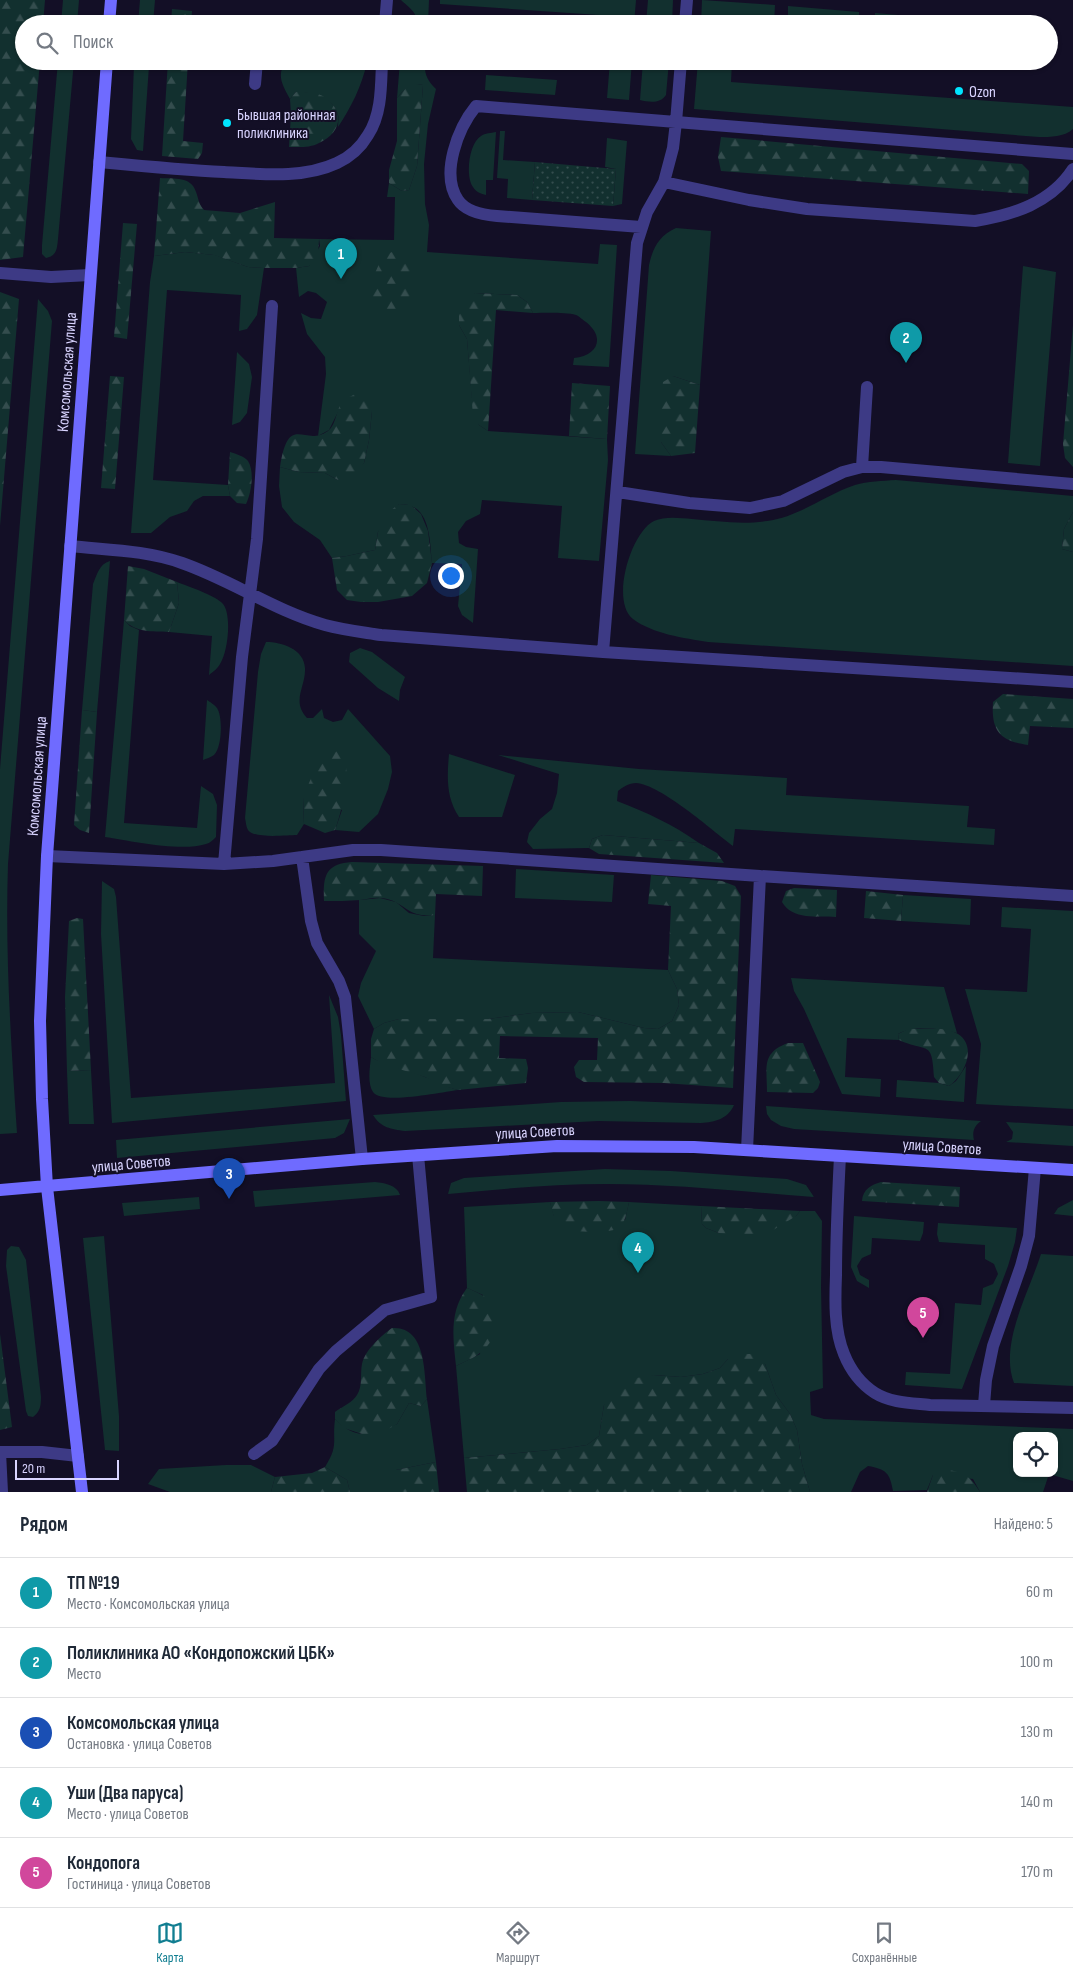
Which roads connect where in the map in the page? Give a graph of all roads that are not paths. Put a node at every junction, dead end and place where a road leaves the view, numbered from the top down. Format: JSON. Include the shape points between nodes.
{"nodes":[{"id":1,"x":111,"y":0,"type":"edge"},
{"id":2,"x":387,"y":0,"type":"edge"},
{"id":3,"x":687,"y":0,"type":"edge"},
{"id":4,"x":110,"y":15,"type":"edge"},
{"id":5,"x":386,"y":15,"type":"edge"},
{"id":6,"x":686,"y":15,"type":"edge"},
{"id":7,"x":105,"y":70,"type":"edge"},
{"id":8,"x":256,"y":70,"type":"edge"},
{"id":9,"x":382,"y":70,"type":"edge"},
{"id":10,"x":681,"y":70,"type":"edge"},
{"id":11,"x":255,"y":84,"type":"dead end"},
{"id":12,"x":676,"y":122,"type":"junction"},
{"id":13,"x":1073,"y":154,"type":"edge"},
{"id":14,"x":99,"y":162,"type":"junction"},
{"id":15,"x":1073,"y":169,"type":"edge"},
{"id":16,"x":664,"y":182,"type":"junction"},
{"id":17,"x":641,"y":227,"type":"junction"},
{"id":18,"x":0,"y":273,"type":"edge"},
{"id":19,"x":90,"y":275,"type":"junction"},
{"id":20,"x":272,"y":306,"type":"dead end"},
{"id":21,"x":867,"y":387,"type":"dead end"},
{"id":22,"x":862,"y":467,"type":"junction"},
{"id":23,"x":1073,"y":484,"type":"edge"},
{"id":24,"x":618,"y":492,"type":"junction"},
{"id":25,"x":70,"y":546,"type":"junction"},
{"id":26,"x":251,"y":593,"type":"junction"},
{"id":27,"x":604,"y":652,"type":"junction"},
{"id":28,"x":1073,"y":682,"type":"edge"},
{"id":29,"x":47,"y":856,"type":"junction"},
{"id":30,"x":302,"y":857,"type":"junction"},
{"id":31,"x":224,"y":864,"type":"junction"},
{"id":32,"x":760,"y":876,"type":"junction"},
{"id":33,"x":1073,"y":896,"type":"edge"},
{"id":34,"x":747,"y":1150,"type":"junction"},
{"id":35,"x":418,"y":1155,"type":"junction"},
{"id":36,"x":840,"y":1156,"type":"junction"},
{"id":37,"x":362,"y":1159,"type":"junction"},
{"id":38,"x":1035,"y":1168,"type":"junction"},
{"id":39,"x":1073,"y":1170,"type":"edge"},
{"id":40,"x":47,"y":1187,"type":"junction"},
{"id":41,"x":0,"y":1190,"type":"edge"},
{"id":42,"x":984,"y":1405,"type":"junction"},
{"id":43,"x":1073,"y":1408,"type":"edge"},
{"id":44,"x":254,"y":1454,"type":"dead end"},
{"id":45,"x":78,"y":1456,"type":"junction"},
{"id":46,"x":2,"y":1492,"type":"edge"},
{"id":47,"x":82,"y":1492,"type":"edge"}],
"edges":[{"from":1,"to":4,"type":"street"},
{"from":2,"to":5,"type":"lane"},
{"from":3,"to":6,"type":"lane"},
{"from":7,"to":14,"type":"street","name":"Комсомольская улица"},
{"from":8,"to":11,"type":"lane"},
{"from":9,"to":14,"type":"lane","via":[[374,125],[360,146],[337,163],[271,174]]},
{"from":10,"to":12,"type":"lane"},
{"from":12,"to":13,"type":"lane"},
{"from":12,"to":16,"type":"lane"},
{"from":12,"to":17,"type":"lane","via":[[476,106],[458,138],[451,171],[458,201],[466,208],[497,216]]},
{"from":14,"to":19,"type":"street","name":"Комсомольская улица"},
{"from":15,"to":16,"type":"lane","via":[[1045,198],[996,218],[975,221],[807,210]]},
{"from":16,"to":17,"type":"lane"},
{"from":17,"to":24,"type":"lane","via":[[635,262]]},
{"from":18,"to":19,"type":"lane","via":[[51,277]]},
{"from":19,"to":25,"type":"street","name":"Комсомольская улица"},
{"from":20,"to":26,"type":"lane"},
{"from":21,"to":22,"type":"lane"},
{"from":22,"to":23,"type":"lane"},
{"from":22,"to":24,"type":"lane","via":[[833,476],[783,501],[750,508]]},
{"from":24,"to":27,"type":"lane"},
{"from":25,"to":26,"type":"lane","via":[[164,557],[212,574]]},
{"from":25,"to":29,"type":"street","name":"Комсомольская улица"},
{"from":26,"to":27,"type":"lane","via":[[305,618],[348,630]]},
{"from":26,"to":31,"type":"lane","via":[[242,657]]},
{"from":27,"to":28,"type":"lane"},
{"from":29,"to":31,"type":"lane"},
{"from":29,"to":40,"type":"street","name":"Комсомольская улица","via":[[40,1021]]},
{"from":30,"to":31,"type":"lane"},
{"from":30,"to":32,"type":"lane","via":[[353,850],[400,850]]},
{"from":30,"to":37,"type":"lane","via":[[316,943],[345,997]]},
{"from":32,"to":33,"type":"lane"},
{"from":32,"to":34,"type":"lane"},
{"from":34,"to":35,"type":"street","name":"улица Советов","via":[[557,1146]]},
{"from":34,"to":36,"type":"street","name":"улица Советов"},
{"from":35,"to":37,"type":"street","name":"улица Советов"},
{"from":35,"to":44,"type":"lane","via":[[431,1296],[385,1310],[336,1351],[319,1369],[272,1440]]},
{"from":36,"to":38,"type":"street","name":"улица Советов"},
{"from":36,"to":42,"type":"lane","via":[[836,1317],[839,1340],[852,1371],[876,1394],[892,1400],[930,1405]]},
{"from":37,"to":40,"type":"street","name":"улица Советов"},
{"from":38,"to":39,"type":"street","name":"улица Советов"},
{"from":38,"to":42,"type":"lane","via":[[1029,1236],[993,1346]]},
{"from":40,"to":41,"type":"street","name":"улица Советов"},
{"from":40,"to":45,"type":"street","name":"Комсомольская улица"},
{"from":42,"to":43,"type":"lane"},
{"from":45,"to":46,"type":"lane","via":[[0,1452]]},
{"from":45,"to":47,"type":"street","name":"Комсомольская улица"}]}
